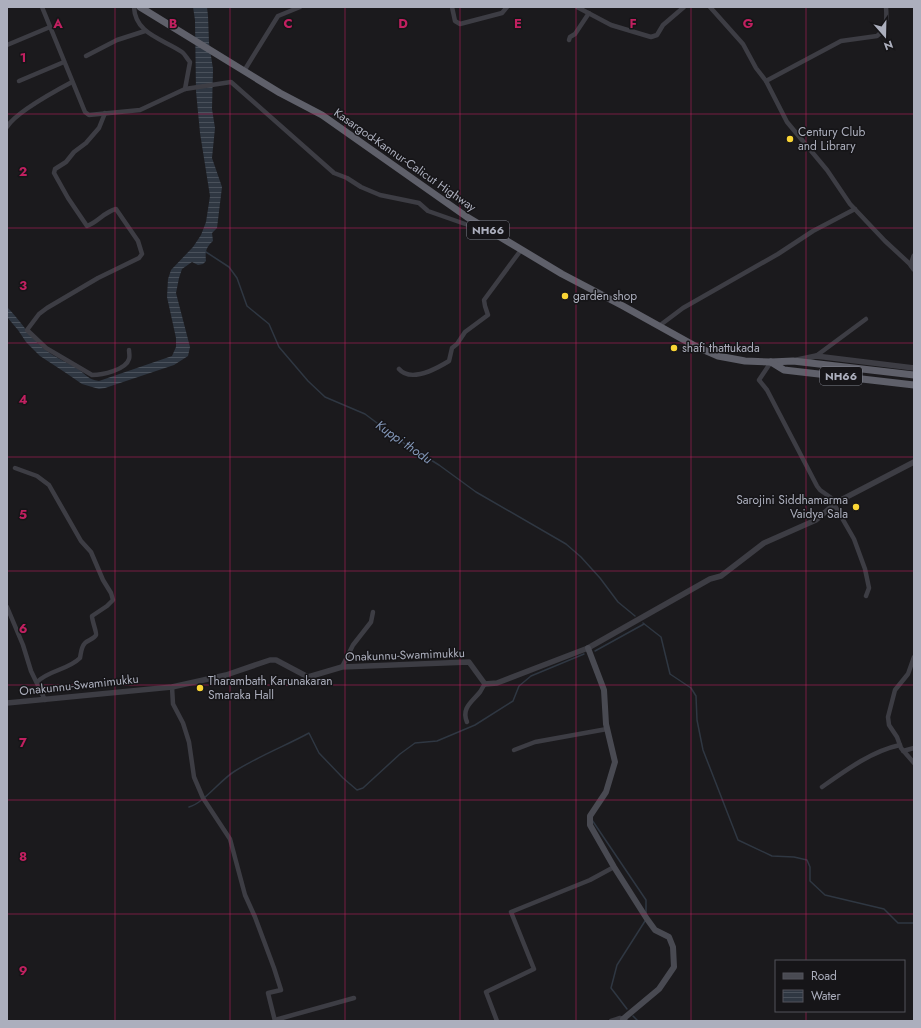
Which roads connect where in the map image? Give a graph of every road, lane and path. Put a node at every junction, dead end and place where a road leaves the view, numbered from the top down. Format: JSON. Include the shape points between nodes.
{"nodes":[{"id":1,"x":42,"y":7,"type":"edge"},
{"id":2,"x":134,"y":7,"type":"edge"},
{"id":3,"x":140,"y":7,"type":"edge"},
{"id":4,"x":300,"y":7,"type":"edge"},
{"id":5,"x":452,"y":7,"type":"edge"},
{"id":6,"x":507,"y":7,"type":"edge"},
{"id":7,"x":577,"y":7,"type":"edge"},
{"id":8,"x":684,"y":7,"type":"edge"},
{"id":9,"x":710,"y":7,"type":"edge"},
{"id":10,"x":886,"y":7,"type":"edge"},
{"id":11,"x":589,"y":14,"type":"junction"},
{"id":12,"x":50,"y":27,"type":"junction"},
{"id":13,"x":145,"y":31,"type":"junction"},
{"id":14,"x":568,"y":40,"type":"dead end"},
{"id":15,"x":7,"y":45,"type":"edge"},
{"id":16,"x":86,"y":56,"type":"dead end"},
{"id":17,"x":64,"y":62,"type":"junction"},
{"id":18,"x":244,"y":72,"type":"junction"},
{"id":19,"x":19,"y":81,"type":"dead end"},
{"id":20,"x":766,"y":81,"type":"junction"},
{"id":21,"x":72,"y":82,"type":"junction"},
{"id":22,"x":185,"y":89,"type":"junction"},
{"id":23,"x":105,"y":113,"type":"junction"},
{"id":24,"x":7,"y":127,"type":"edge"},
{"id":25,"x":854,"y":208,"type":"junction"},
{"id":26,"x":497,"y":235,"type":"junction"},
{"id":27,"x":521,"y":250,"type":"junction"},
{"id":28,"x":914,"y":256,"type":"edge"},
{"id":29,"x":912,"y":267,"type":"edge"},
{"id":30,"x":866,"y":319,"type":"dead end"},
{"id":31,"x":659,"y":326,"type":"junction"},
{"id":32,"x":129,"y":350,"type":"dead end"},
{"id":33,"x":816,"y":356,"type":"junction"},
{"id":34,"x":793,"y":361,"type":"junction"},
{"id":35,"x":770,"y":362,"type":"junction"},
{"id":36,"x":914,"y":368,"type":"edge"},
{"id":37,"x":398,"y":369,"type":"dead end"},
{"id":38,"x":914,"y":375,"type":"edge"},
{"id":39,"x":914,"y":385,"type":"edge"},
{"id":40,"x":914,"y":462,"type":"edge"},
{"id":41,"x":15,"y":468,"type":"dead end"},
{"id":42,"x":836,"y":503,"type":"junction"},
{"id":43,"x":866,"y":596,"type":"dead end"},
{"id":44,"x":7,"y":607,"type":"edge"},
{"id":45,"x":373,"y":612,"type":"dead end"},
{"id":46,"x":588,"y":648,"type":"junction"},
{"id":47,"x":914,"y":657,"type":"edge"},
{"id":48,"x":342,"y":667,"type":"junction"},
{"id":49,"x":37,"y":682,"type":"junction"},
{"id":50,"x":485,"y":684,"type":"junction"},
{"id":51,"x":172,"y":687,"type":"junction"},
{"id":52,"x":45,"y":700,"type":"junction"},
{"id":53,"x":7,"y":703,"type":"edge"},
{"id":54,"x":467,"y":722,"type":"dead end"},
{"id":55,"x":607,"y":729,"type":"junction"},
{"id":56,"x":900,"y":745,"type":"junction"},
{"id":57,"x":914,"y":748,"type":"edge"},
{"id":58,"x":514,"y":750,"type":"dead end"},
{"id":59,"x":903,"y":751,"type":"junction"},
{"id":60,"x":914,"y":763,"type":"edge"},
{"id":61,"x":822,"y":787,"type":"dead end"},
{"id":62,"x":614,"y":867,"type":"junction"},
{"id":63,"x":354,"y":998,"type":"dead end"},
{"id":64,"x":275,"y":1020,"type":"edge"},
{"id":65,"x":624,"y":1020,"type":"edge"},
{"id":66,"x":497,"y":1021,"type":"edge"},
{"id":67,"x":611,"y":1021,"type":"edge"}],
"edges":[{"from":1,"to":12,"type":"street"},
{"from":2,"to":13,"type":"street","via":[[134,16]]},
{"from":3,"to":18,"type":"highway","name":"Kasargod-Kannur-Calicut Highway","number":"NH66"},
{"from":4,"to":18,"type":"street","via":[[278,16]]},
{"from":5,"to":6,"type":"street","via":[[455,21],[460,24],[502,13]]},
{"from":7,"to":11,"type":"street"},
{"from":8,"to":11,"type":"street","via":[[663,25],[657,35],[651,37],[611,25]]},
{"from":9,"to":20,"type":"street","via":[[743,44]]},
{"from":10,"to":20,"type":"street","via":[[887,22],[877,36],[841,41]]},
{"from":11,"to":14,"type":"street"},
{"from":12,"to":15,"type":"street"},
{"from":12,"to":17,"type":"street"},
{"from":13,"to":16,"type":"street","via":[[117,40]]},
{"from":13,"to":22,"type":"street","via":[[182,53],[190,62]]},
{"from":17,"to":19,"type":"street"},
{"from":17,"to":21,"type":"street"},
{"from":18,"to":26,"type":"highway","name":"Kasargod-Kannur-Calicut Highway","number":"NH66","via":[[322,115],[467,217]]},
{"from":20,"to":25,"type":"street","via":[[787,122],[827,170]]},
{"from":21,"to":23,"type":"street","via":[[85,112],[89,115]]},
{"from":21,"to":24,"type":"street","via":[[50,93]]},
{"from":22,"to":23,"type":"street","via":[[140,110]]},
{"from":22,"to":26,"type":"street","via":[[231,82],[334,173],[380,195],[419,203],[428,211]]},
{"from":23,"to":32,"type":"street","via":[[99,128],[54,172],[87,226],[116,209],[138,241],[142,254],[47,308],[27,330],[46,348],[92,375],[100,375],[124,366],[129,360]]},
{"from":25,"to":29,"type":"street"},
{"from":25,"to":31,"type":"street","via":[[683,308]]},
{"from":26,"to":27,"type":"highway","name":"Kasargod-Kannur-Calicut Highway","number":"NH66"},
{"from":27,"to":31,"type":"highway","name":"Kasargod-Kannur-Calicut Highway","number":"NH66"},
{"from":27,"to":37,"type":"street","via":[[484,300],[488,315],[461,337],[452,348],[449,361],[420,374],[402,373]]},
{"from":28,"to":29,"type":"street"},
{"from":30,"to":33,"type":"street"},
{"from":31,"to":35,"type":"highway","name":"Kasargod-Kannur-Calicut Highway","number":"NH66","via":[[718,356]]},
{"from":33,"to":34,"type":"street"},
{"from":33,"to":36,"type":"street"},
{"from":34,"to":35,"type":"highway","name":"Kasargod-Kannur-Calicut Highway","number":"NH66"},
{"from":34,"to":38,"type":"highway","name":"Kasargod-Kannur-Calicut Highway","number":"NH66"},
{"from":35,"to":39,"type":"highway","name":"Kasargod-Kannur-Calicut Highway","number":"NH66","via":[[784,370]]},
{"from":35,"to":42,"type":"street","via":[[759,380],[767,390],[817,486]]},
{"from":40,"to":42,"type":"street"},
{"from":41,"to":49,"type":"street","via":[[37,476],[48,485],[81,541],[91,552],[103,580],[112,593],[113,600],[92,616],[96,636],[85,643],[80,658]]},
{"from":42,"to":43,"type":"street","via":[[865,569],[869,588]]},
{"from":42,"to":46,"type":"street","via":[[816,520],[764,542],[721,576],[710,579]]},
{"from":44,"to":49,"type":"street"},
{"from":45,"to":48,"type":"street","via":[[371,622],[353,645]]},
{"from":46,"to":50,"type":"street","via":[[497,683]]},
{"from":46,"to":55,"type":"main road","via":[[604,690]]},
{"from":47,"to":56,"type":"street","via":[[908,674],[895,690],[888,717],[889,725]]},
{"from":48,"to":50,"type":"street","name":"Onakunnu-Swamimukku","via":[[469,662]]},
{"from":48,"to":51,"type":"street","name":"Onakunnu-Swamimukku","via":[[308,677],[276,660],[270,660],[226,675]]},
{"from":49,"to":52,"type":"street"},
{"from":50,"to":54,"type":"street","via":[[480,693],[468,704]]},
{"from":51,"to":52,"type":"street","name":"Onakunnu-Swamimukku"},
{"from":51,"to":64,"type":"street","via":[[173,704],[189,742],[194,777],[203,798],[230,839],[245,895],[281,990],[268,993]]},
{"from":52,"to":53,"type":"street","name":"Onakunnu-Swamimukku"},
{"from":55,"to":58,"type":"street","via":[[535,742]]},
{"from":55,"to":62,"type":"main road","via":[[615,762],[606,792],[590,816],[590,825]]},
{"from":56,"to":59,"type":"street"},
{"from":56,"to":61,"type":"street","via":[[866,759]]},
{"from":57,"to":59,"type":"street"},
{"from":59,"to":60,"type":"street"},
{"from":62,"to":65,"type":"main road","via":[[655,930],[669,937],[673,947],[674,967],[659,988]]},
{"from":62,"to":66,"type":"street","via":[[590,880],[511,912],[534,969],[486,992]]},
{"from":63,"to":64,"type":"street"},
{"from":65,"to":67,"type":"street","via":[[620,1018]]}]}
